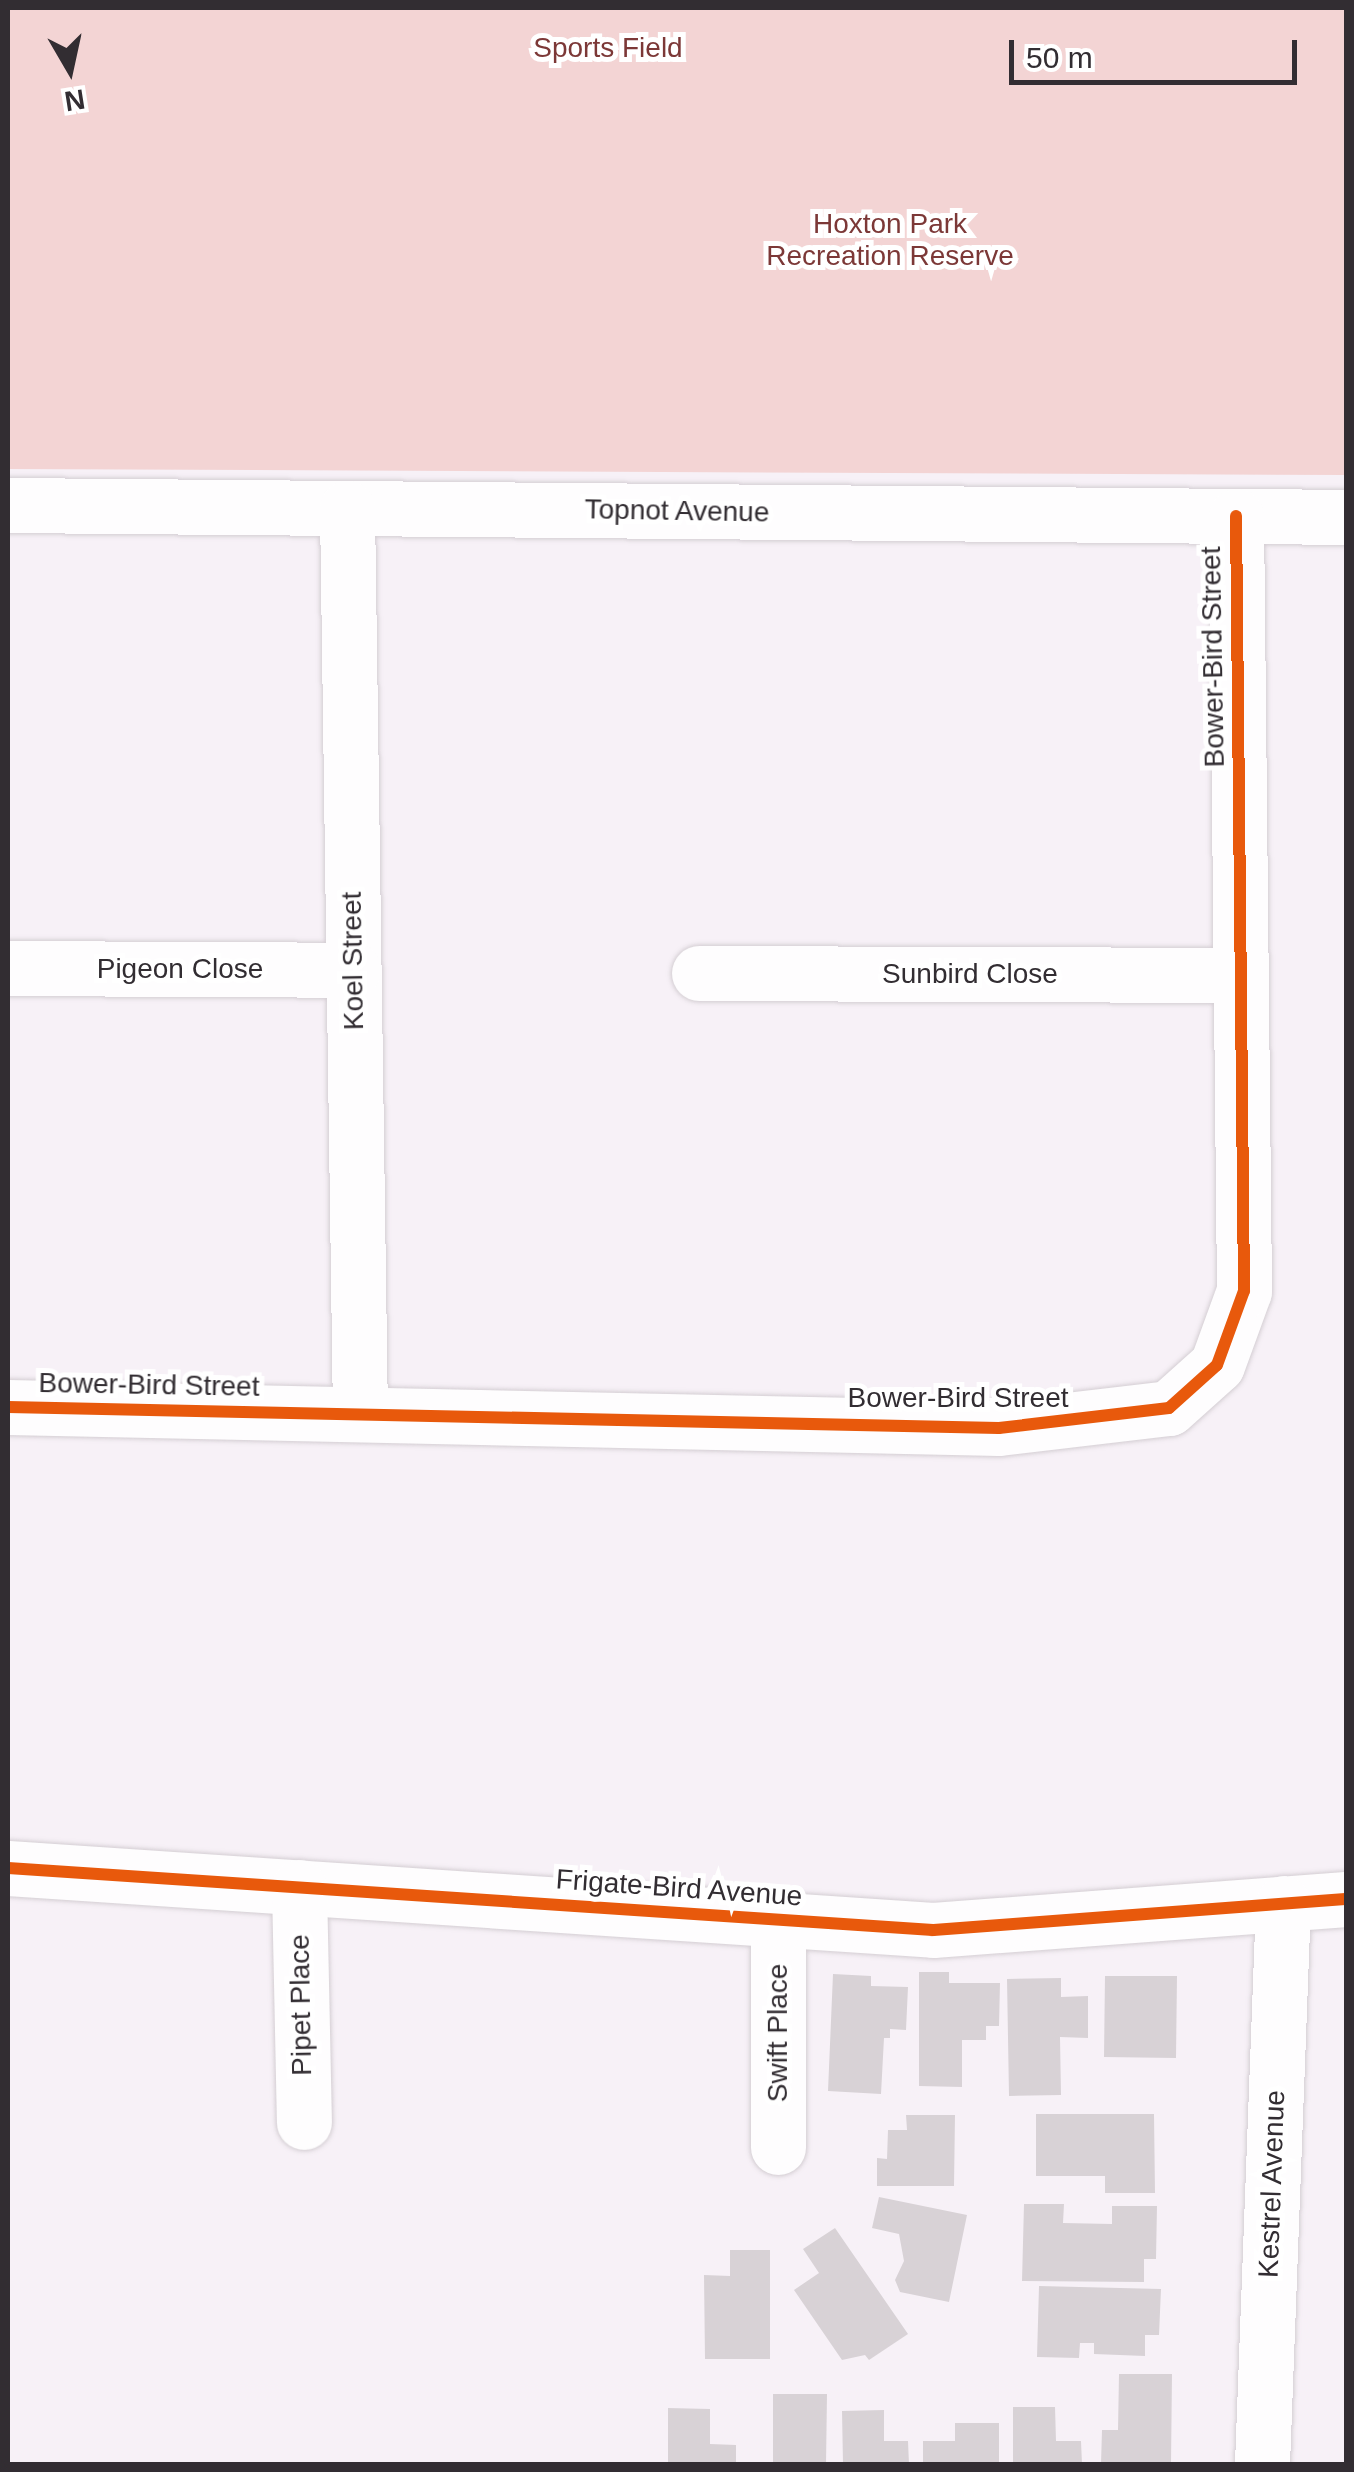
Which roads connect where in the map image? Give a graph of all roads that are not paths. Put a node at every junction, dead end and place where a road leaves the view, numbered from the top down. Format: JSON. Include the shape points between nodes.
{"nodes":[{"id":1,"x":8,"y":505,"type":"edge"},
{"id":2,"x":348,"y":508,"type":"junction"},
{"id":3,"x":1236,"y":516,"type":"junction"},
{"id":4,"x":1346,"y":517,"type":"edge"},
{"id":5,"x":8,"y":968,"type":"edge"},
{"id":6,"x":353,"y":970,"type":"junction"},
{"id":7,"x":699,"y":973,"type":"dead end"},
{"id":8,"x":1240,"y":975,"type":"junction"},
{"id":9,"x":8,"y":1408,"type":"edge"},
{"id":10,"x":360,"y":1414,"type":"junction"},
{"id":11,"x":8,"y":1868,"type":"edge"},
{"id":12,"x":299,"y":1888,"type":"junction"},
{"id":13,"x":1346,"y":1898,"type":"edge"},
{"id":14,"x":1282,"y":1904,"type":"junction"},
{"id":15,"x":778,"y":1920,"type":"junction"},
{"id":16,"x":304,"y":2122,"type":"dead end"},
{"id":17,"x":778,"y":2148,"type":"dead end"},
{"id":18,"x":1262,"y":2464,"type":"edge"}],
"edges":[{"from":1,"to":2,"type":"street","name":"Topnot Avenue"},
{"from":2,"to":3,"type":"street","name":"Topnot Avenue"},
{"from":2,"to":6,"type":"street","name":"Koel Street"},
{"from":3,"to":4,"type":"street","name":"Topnot Avenue"},
{"from":3,"to":8,"type":"street","name":"Bower-Bird Street"},
{"from":5,"to":6,"type":"street","name":"Pigeon Close"},
{"from":6,"to":10,"type":"street","name":"Koel Street"},
{"from":7,"to":8,"type":"street","name":"Sunbird Close"},
{"from":8,"to":10,"type":"street","name":"Bower-Bird Street","via":[[1244,1292],[1217,1365],[1168,1408],[1000,1428]]},
{"from":9,"to":10,"type":"street","name":"Bower-Bird Street"},
{"from":11,"to":12,"type":"street","name":"Frigate-Bird Avenue"},
{"from":12,"to":15,"type":"street","name":"Frigate-Bird Avenue"},
{"from":12,"to":16,"type":"street","name":"Pipet Place"},
{"from":13,"to":14,"type":"street","name":"Frigate-Bird Avenue"},
{"from":14,"to":15,"type":"street","name":"Frigate-Bird Avenue","via":[[933,1930]]},
{"from":14,"to":18,"type":"street","name":"Kestrel Avenue"},
{"from":15,"to":17,"type":"street","name":"Swift Place"}]}
